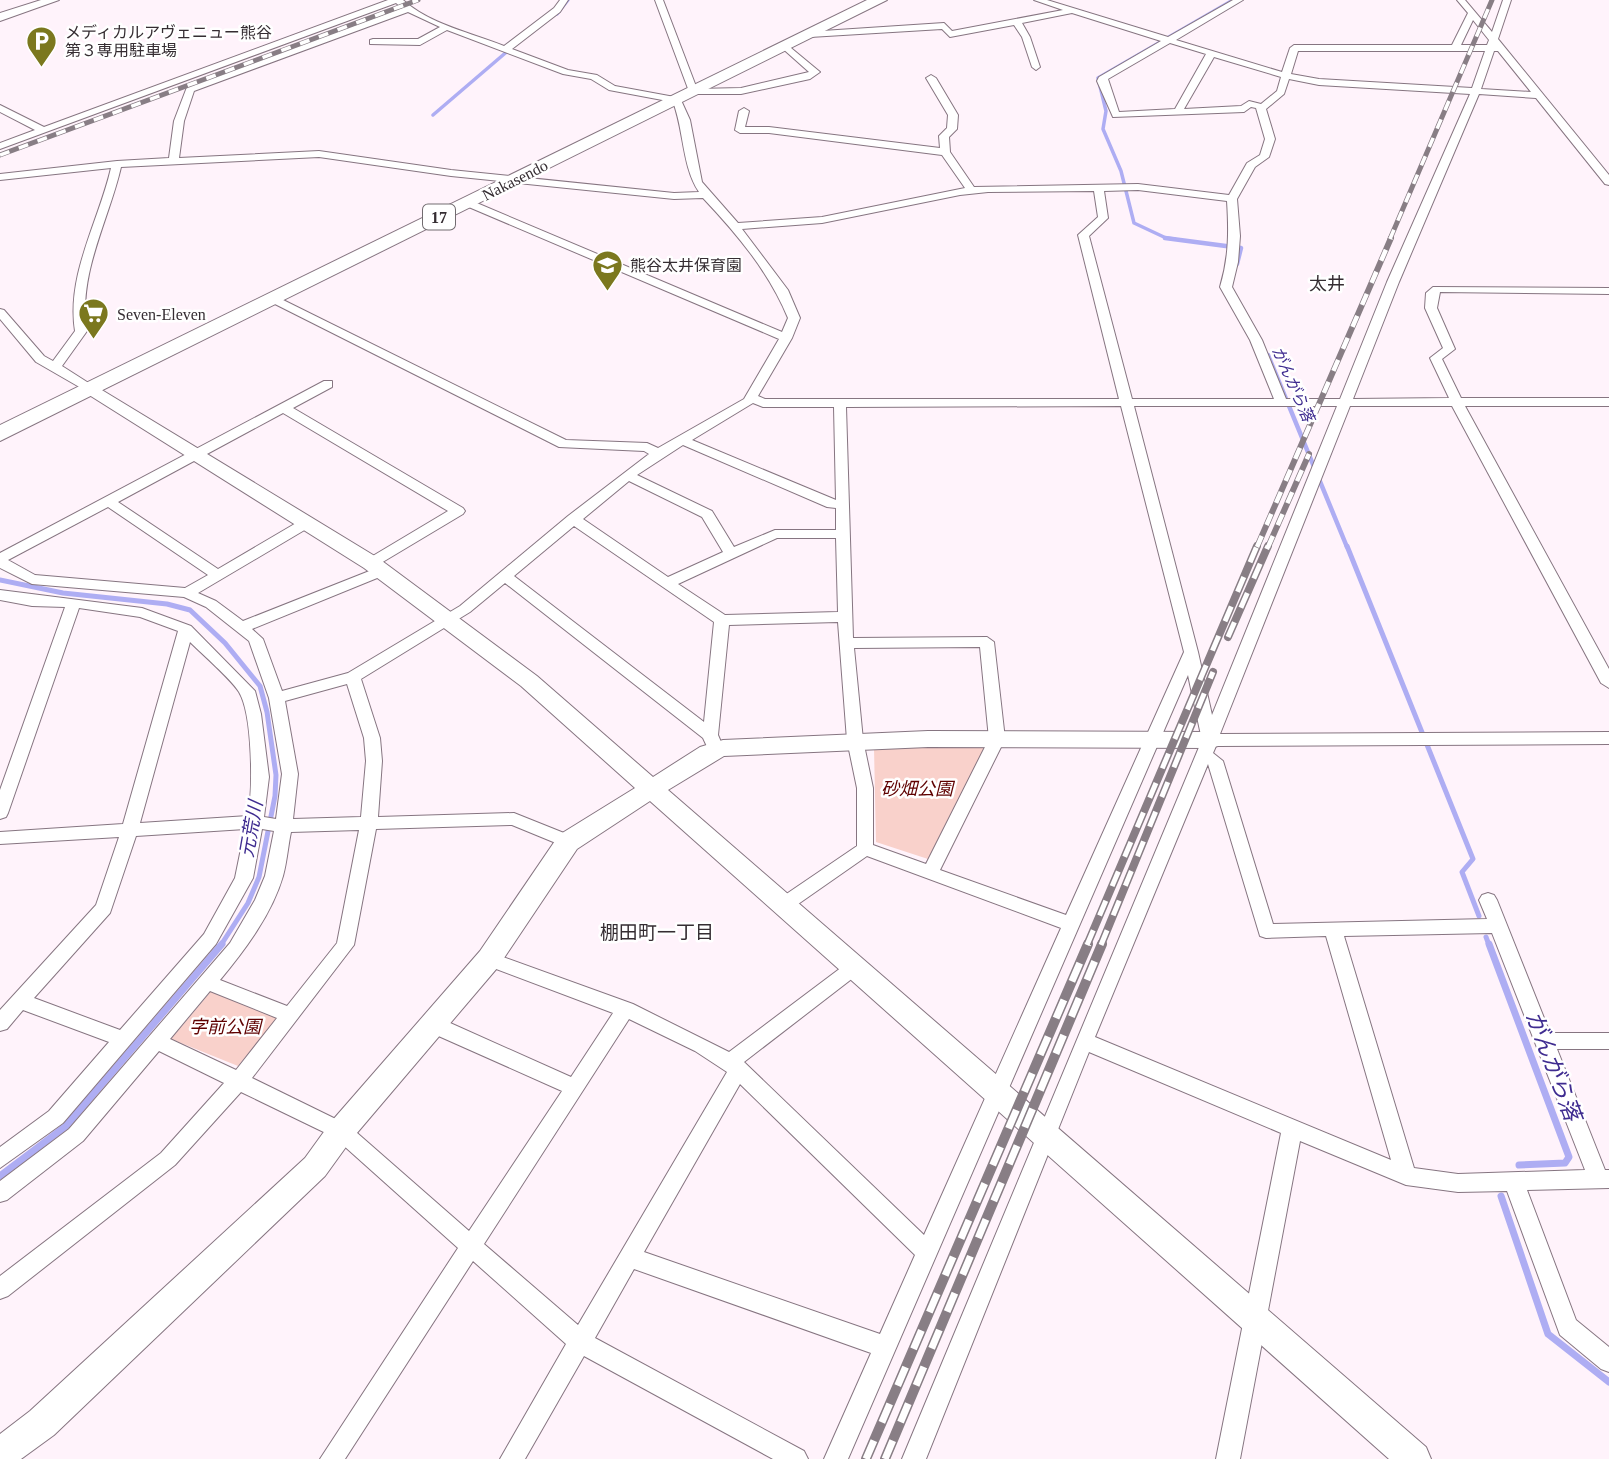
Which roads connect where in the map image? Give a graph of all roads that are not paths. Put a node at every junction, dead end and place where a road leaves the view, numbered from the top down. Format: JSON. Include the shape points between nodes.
{"nodes":[{"id":1,"x":53,"y":0,"type":"edge"},
{"id":2,"x":395,"y":0,"type":"edge"},
{"id":3,"x":564,"y":0,"type":"edge"},
{"id":4,"x":659,"y":0,"type":"edge"},
{"id":5,"x":878,"y":0,"type":"edge"},
{"id":6,"x":1038,"y":0,"type":"edge"},
{"id":7,"x":1222,"y":0,"type":"edge"},
{"id":8,"x":1239,"y":0,"type":"edge"},
{"id":9,"x":1461,"y":0,"type":"edge"},
{"id":10,"x":1507,"y":0,"type":"edge"},
{"id":11,"x":408,"y":9,"type":"junction"},
{"id":12,"x":1075,"y":11,"type":"junction"},
{"id":13,"x":1472,"y":13,"type":"junction"},
{"id":14,"x":0,"y":17,"type":"edge"},
{"id":15,"x":1017,"y":22,"type":"junction"},
{"id":16,"x":447,"y":27,"type":"junction"},
{"id":17,"x":810,"y":34,"type":"junction"},
{"id":18,"x":1165,"y":38,"type":"junction"},
{"id":19,"x":373,"y":42,"type":"dead end"},
{"id":20,"x":1494,"y":45,"type":"junction"},
{"id":21,"x":785,"y":46,"type":"junction"},
{"id":22,"x":507,"y":48,"type":"junction"},
{"id":23,"x":1455,"y":48,"type":"junction"},
{"id":24,"x":1212,"y":52,"type":"junction"},
{"id":25,"x":1036,"y":67,"type":"dead end"},
{"id":26,"x":1286,"y":76,"type":"junction"},
{"id":27,"x":931,"y":78,"type":"dead end"},
{"id":28,"x":1475,"y":92,"type":"junction"},
{"id":29,"x":1538,"y":95,"type":"junction"},
{"id":30,"x":685,"y":96,"type":"junction"},
{"id":31,"x":1263,"y":107,"type":"junction"},
{"id":32,"x":0,"y":108,"type":"edge"},
{"id":33,"x":744,"y":111,"type":"dead end"},
{"id":34,"x":1178,"y":112,"type":"junction"},
{"id":35,"x":43,"y":130,"type":"junction"},
{"id":36,"x":0,"y":146,"type":"edge"},
{"id":37,"x":945,"y":152,"type":"junction"},
{"id":38,"x":174,"y":160,"type":"junction"},
{"id":39,"x":117,"y":164,"type":"junction"},
{"id":40,"x":0,"y":177,"type":"edge"},
{"id":41,"x":516,"y":179,"type":"junction"},
{"id":42,"x":1609,"y":182,"type":"edge"},
{"id":43,"x":1098,"y":186,"type":"junction"},
{"id":44,"x":971,"y":190,"type":"junction"},
{"id":45,"x":706,"y":195,"type":"junction"},
{"id":46,"x":1232,"y":199,"type":"junction"},
{"id":47,"x":468,"y":204,"type":"junction"},
{"id":48,"x":735,"y":226,"type":"junction"},
{"id":49,"x":1609,"y":290,"type":"edge"},
{"id":50,"x":271,"y":298,"type":"junction"},
{"id":51,"x":0,"y":312,"type":"edge"},
{"id":52,"x":786,"y":338,"type":"junction"},
{"id":53,"x":55,"y":367,"type":"junction"},
{"id":54,"x":328,"y":384,"type":"dead end"},
{"id":55,"x":92,"y":389,"type":"junction"},
{"id":56,"x":751,"y":398,"type":"junction"},
{"id":57,"x":840,"y":402,"type":"junction"},
{"id":58,"x":1457,"y":402,"type":"junction"},
{"id":59,"x":1609,"y":402,"type":"edge"},
{"id":60,"x":1344,"y":403,"type":"junction"},
{"id":61,"x":1125,"y":404,"type":"junction"},
{"id":62,"x":1282,"y":404,"type":"junction"},
{"id":63,"x":284,"y":408,"type":"junction"},
{"id":64,"x":0,"y":434,"type":"edge"},
{"id":65,"x":682,"y":440,"type":"junction"},
{"id":66,"x":198,"y":454,"type":"junction"},
{"id":67,"x":658,"y":454,"type":"junction"},
{"id":68,"x":628,"y":475,"type":"junction"},
{"id":69,"x":108,"y":501,"type":"junction"},
{"id":70,"x":841,"y":504,"type":"junction"},
{"id":71,"x":573,"y":519,"type":"junction"},
{"id":72,"x":308,"y":522,"type":"junction"},
{"id":73,"x":842,"y":534,"type":"junction"},
{"id":74,"x":731,"y":554,"type":"junction"},
{"id":75,"x":0,"y":561,"type":"edge"},
{"id":76,"x":377,"y":567,"type":"junction"},
{"id":77,"x":218,"y":575,"type":"junction"},
{"id":78,"x":504,"y":575,"type":"junction"},
{"id":79,"x":667,"y":583,"type":"junction"},
{"id":80,"x":187,"y":593,"type":"junction"},
{"id":81,"x":0,"y":596,"type":"edge"},
{"id":82,"x":74,"y":603,"type":"junction"},
{"id":83,"x":845,"y":617,"type":"junction"},
{"id":84,"x":449,"y":619,"type":"junction"},
{"id":85,"x":722,"y":620,"type":"junction"},
{"id":86,"x":243,"y":627,"type":"junction"},
{"id":87,"x":186,"y":629,"type":"junction"},
{"id":88,"x":846,"y":643,"type":"junction"},
{"id":89,"x":1191,"y":652,"type":"junction"},
{"id":90,"x":353,"y":677,"type":"junction"},
{"id":91,"x":1609,"y":683,"type":"edge"},
{"id":92,"x":277,"y":698,"type":"junction"},
{"id":93,"x":1609,"y":738,"type":"edge"},
{"id":94,"x":997,"y":739,"type":"junction"},
{"id":95,"x":855,"y":740,"type":"junction"},
{"id":96,"x":713,"y":742,"type":"junction"},
{"id":97,"x":1151,"y":743,"type":"junction"},
{"id":98,"x":1207,"y":748,"type":"junction"},
{"id":99,"x":653,"y":788,"type":"junction"},
{"id":100,"x":0,"y":813,"type":"edge"},
{"id":101,"x":255,"y":822,"type":"junction"},
{"id":102,"x":369,"y":823,"type":"junction"},
{"id":103,"x":284,"y":826,"type":"junction"},
{"id":104,"x":130,"y":829,"type":"junction"},
{"id":105,"x":0,"y":838,"type":"edge"},
{"id":106,"x":568,"y":842,"type":"junction"},
{"id":107,"x":865,"y":849,"type":"junction"},
{"id":108,"x":930,"y":873,"type":"junction"},
{"id":109,"x":1488,"y":900,"type":"dead end"},
{"id":110,"x":785,"y":904,"type":"junction"},
{"id":111,"x":1071,"y":924,"type":"junction"},
{"id":112,"x":1498,"y":926,"type":"junction"},
{"id":113,"x":1333,"y":929,"type":"junction"},
{"id":114,"x":489,"y":960,"type":"junction"},
{"id":115,"x":856,"y":966,"type":"junction"},
{"id":116,"x":206,"y":982,"type":"junction"},
{"id":117,"x":20,"y":1001,"type":"junction"},
{"id":118,"x":626,"y":1009,"type":"junction"},
{"id":119,"x":290,"y":1016,"type":"junction"},
{"id":120,"x":0,"y":1023,"type":"edge"},
{"id":121,"x":432,"y":1024,"type":"junction"},
{"id":122,"x":123,"y":1039,"type":"junction"},
{"id":123,"x":156,"y":1041,"type":"junction"},
{"id":124,"x":1084,"y":1041,"type":"junction"},
{"id":125,"x":1543,"y":1041,"type":"junction"},
{"id":126,"x":1609,"y":1041,"type":"edge"},
{"id":127,"x":735,"y":1065,"type":"junction"},
{"id":128,"x":238,"y":1082,"type":"junction"},
{"id":129,"x":574,"y":1087,"type":"junction"},
{"id":130,"x":998,"y":1092,"type":"junction"},
{"id":131,"x":1292,"y":1130,"type":"junction"},
{"id":132,"x":341,"y":1131,"type":"junction"},
{"id":133,"x":1046,"y":1134,"type":"junction"},
{"id":134,"x":0,"y":1159,"type":"edge"},
{"id":135,"x":1406,"y":1176,"type":"junction"},
{"id":136,"x":1604,"y":1179,"type":"edge"},
{"id":137,"x":1514,"y":1182,"type":"junction"},
{"id":138,"x":0,"y":1193,"type":"edge"},
{"id":139,"x":471,"y":1245,"type":"junction"},
{"id":140,"x":927,"y":1252,"type":"junction"},
{"id":141,"x":630,"y":1257,"type":"junction"},
{"id":142,"x":0,"y":1289,"type":"edge"},
{"id":143,"x":1255,"y":1319,"type":"junction"},
{"id":144,"x":579,"y":1341,"type":"junction"},
{"id":145,"x":886,"y":1347,"type":"junction"},
{"id":146,"x":1609,"y":1361,"type":"edge"},
{"id":147,"x":0,"y":1454,"type":"edge"},
{"id":148,"x":332,"y":1459,"type":"edge"},
{"id":149,"x":512,"y":1459,"type":"edge"},
{"id":150,"x":796,"y":1459,"type":"edge"},
{"id":151,"x":836,"y":1459,"type":"edge"},
{"id":152,"x":914,"y":1459,"type":"edge"},
{"id":153,"x":1228,"y":1459,"type":"edge"},
{"id":154,"x":1415,"y":1459,"type":"edge"}],
"edges":[{"from":1,"to":14,"type":"street"},
{"from":2,"to":11,"type":"street"},
{"from":2,"to":35,"type":"street"},
{"from":3,"to":22,"type":"street"},
{"from":4,"to":30,"type":"street"},
{"from":5,"to":17,"type":"highway","name":"Nakasendo","number":"17"},
{"from":6,"to":12,"type":"street"},
{"from":7,"to":18,"type":"street"},
{"from":8,"to":18,"type":"street"},
{"from":9,"to":13,"type":"street"},
{"from":10,"to":20,"type":"street"},
{"from":11,"to":16,"type":"street"},
{"from":11,"to":38,"type":"street","via":[[190,89],[179,121]]},
{"from":12,"to":15,"type":"street"},
{"from":12,"to":18,"type":"street"},
{"from":13,"to":20,"type":"street"},
{"from":13,"to":23,"type":"street"},
{"from":15,"to":17,"type":"street","via":[[950,34],[944,26]]},
{"from":15,"to":25,"type":"street"},
{"from":16,"to":19,"type":"street","via":[[419,42]]},
{"from":16,"to":22,"type":"street"},
{"from":17,"to":21,"type":"highway","name":"Nakasendo","number":"17"},
{"from":18,"to":24,"type":"street"},
{"from":18,"to":34,"type":"street","via":[[1102,81],[1116,115]]},
{"from":20,"to":23,"type":"street"},
{"from":20,"to":28,"type":"street"},
{"from":20,"to":29,"type":"street"},
{"from":21,"to":30,"type":"highway","name":"Nakasendo","number":"17"},
{"from":21,"to":30,"type":"street","via":[[815,72],[741,91]]},
{"from":22,"to":30,"type":"street","via":[[566,72],[594,77],[612,88]]},
{"from":23,"to":26,"type":"street","via":[[1294,48]]},
{"from":24,"to":26,"type":"street"},
{"from":24,"to":34,"type":"street"},
{"from":26,"to":28,"type":"street"},
{"from":26,"to":31,"type":"street","via":[[1281,92]]},
{"from":27,"to":37,"type":"street","via":[[953,115],[952,129],[944,136]]},
{"from":28,"to":29,"type":"street"},
{"from":28,"to":60,"type":"street"},
{"from":29,"to":42,"type":"street"},
{"from":30,"to":41,"type":"highway","name":"Nakasendo","number":"17"},
{"from":30,"to":45,"type":"street","via":[[697,182]]},
{"from":31,"to":34,"type":"street","via":[[1249,104],[1244,109]]},
{"from":31,"to":46,"type":"street","via":[[1270,139],[1264,157],[1251,165]]},
{"from":32,"to":35,"type":"street"},
{"from":33,"to":37,"type":"street","via":[[740,130]]},
{"from":35,"to":36,"type":"street"},
{"from":37,"to":44,"type":"street"},
{"from":38,"to":39,"type":"street"},
{"from":38,"to":41,"type":"street","via":[[319,154]]},
{"from":39,"to":40,"type":"street"},
{"from":39,"to":53,"type":"street","via":[[81,286],[78,323],[82,331]]},
{"from":41,"to":45,"type":"street","via":[[674,196]]},
{"from":41,"to":47,"type":"highway","name":"Nakasendo","number":"17"},
{"from":43,"to":44,"type":"street"},
{"from":43,"to":46,"type":"street"},
{"from":43,"to":61,"type":"street","via":[[1104,218],[1083,235]]},
{"from":44,"to":48,"type":"street","via":[[822,220]]},
{"from":45,"to":48,"type":"street"},
{"from":46,"to":62,"type":"street","via":[[1235,236],[1226,287],[1256,340]]},
{"from":47,"to":50,"type":"highway","name":"Nakasendo","number":"17"},
{"from":47,"to":52,"type":"street"},
{"from":48,"to":52,"type":"street","via":[[789,302],[794,318]]},
{"from":49,"to":58,"type":"street","via":[[1434,291],[1431,308],[1450,349],[1436,358]]},
{"from":50,"to":55,"type":"highway","name":"Nakasendo","number":"17"},
{"from":50,"to":67,"type":"street","via":[[564,444],[647,447]]},
{"from":51,"to":53,"type":"street","via":[[40,359]]},
{"from":52,"to":56,"type":"street"},
{"from":53,"to":55,"type":"street"},
{"from":54,"to":63,"type":"street"},
{"from":55,"to":64,"type":"highway","name":"Nakasendo","number":"17"},
{"from":55,"to":66,"type":"street"},
{"from":56,"to":57,"type":"street"},
{"from":56,"to":65,"type":"street"},
{"from":57,"to":61,"type":"street"},
{"from":57,"to":70,"type":"street"},
{"from":58,"to":59,"type":"street"},
{"from":58,"to":60,"type":"street"},
{"from":58,"to":91,"type":"street"},
{"from":60,"to":62,"type":"street"},
{"from":60,"to":98,"type":"street"},
{"from":61,"to":62,"type":"street"},
{"from":61,"to":89,"type":"street"},
{"from":63,"to":66,"type":"street"},
{"from":63,"to":76,"type":"street","via":[[458,511]]},
{"from":65,"to":67,"type":"street"},
{"from":65,"to":70,"type":"street"},
{"from":66,"to":69,"type":"street"},
{"from":66,"to":72,"type":"street"},
{"from":67,"to":68,"type":"street"},
{"from":68,"to":71,"type":"street"},
{"from":68,"to":74,"type":"street","via":[[707,514]]},
{"from":69,"to":75,"type":"street"},
{"from":69,"to":77,"type":"street"},
{"from":70,"to":73,"type":"street"},
{"from":71,"to":78,"type":"street"},
{"from":71,"to":79,"type":"street"},
{"from":72,"to":76,"type":"street"},
{"from":72,"to":77,"type":"street"},
{"from":73,"to":74,"type":"street","via":[[775,534]]},
{"from":73,"to":83,"type":"street"},
{"from":74,"to":79,"type":"street"},
{"from":75,"to":80,"type":"street","via":[[32,579]]},
{"from":76,"to":84,"type":"street"},
{"from":76,"to":86,"type":"street"},
{"from":77,"to":80,"type":"street"},
{"from":78,"to":84,"type":"street"},
{"from":78,"to":96,"type":"street"},
{"from":79,"to":85,"type":"street"},
{"from":80,"to":86,"type":"street"},
{"from":81,"to":82,"type":"street"},
{"from":82,"to":87,"type":"street","via":[[142,613]]},
{"from":82,"to":100,"type":"street"},
{"from":83,"to":85,"type":"street"},
{"from":83,"to":88,"type":"street"},
{"from":84,"to":90,"type":"street"},
{"from":84,"to":99,"type":"street"},
{"from":85,"to":96,"type":"street"},
{"from":86,"to":92,"type":"street","via":[[256,639]]},
{"from":87,"to":101,"type":"street","via":[[247,691],[261,777]]},
{"from":87,"to":104,"type":"street"},
{"from":88,"to":94,"type":"street","via":[[987,642]]},
{"from":88,"to":95,"type":"street"},
{"from":89,"to":97,"type":"street"},
{"from":89,"to":98,"type":"street"},
{"from":90,"to":92,"type":"street"},
{"from":90,"to":102,"type":"street","via":[[372,738]]},
{"from":92,"to":103,"type":"street","via":[[290,774]]},
{"from":93,"to":98,"type":"street"},
{"from":94,"to":95,"type":"street"},
{"from":94,"to":97,"type":"street"},
{"from":94,"to":108,"type":"street"},
{"from":95,"to":96,"type":"street"},
{"from":95,"to":107,"type":"street","via":[[865,789]]},
{"from":96,"to":99,"type":"street"},
{"from":97,"to":98,"type":"street"},
{"from":97,"to":111,"type":"street"},
{"from":98,"to":113,"type":"street","via":[[1215,761],[1266,931]]},
{"from":98,"to":124,"type":"street"},
{"from":99,"to":106,"type":"street"},
{"from":99,"to":110,"type":"street"},
{"from":101,"to":103,"type":"street"},
{"from":101,"to":104,"type":"street"},
{"from":101,"to":122,"type":"street","via":[[232,903],[210,939]]},
{"from":102,"to":103,"type":"street"},
{"from":102,"to":106,"type":"street","via":[[514,819]]},
{"from":102,"to":119,"type":"street","via":[[345,945]]},
{"from":103,"to":116,"type":"street","via":[[274,876],[263,902],[236,948]]},
{"from":104,"to":105,"type":"street"},
{"from":104,"to":117,"type":"street","via":[[104,908]]},
{"from":106,"to":114,"type":"street"},
{"from":107,"to":108,"type":"street"},
{"from":107,"to":110,"type":"street"},
{"from":108,"to":111,"type":"street"},
{"from":109,"to":112,"type":"street"},
{"from":110,"to":115,"type":"street"},
{"from":111,"to":130,"type":"street"},
{"from":112,"to":113,"type":"street"},
{"from":112,"to":125,"type":"street"},
{"from":113,"to":135,"type":"street"},
{"from":114,"to":118,"type":"street"},
{"from":114,"to":121,"type":"street"},
{"from":115,"to":127,"type":"street"},
{"from":115,"to":130,"type":"street"},
{"from":116,"to":119,"type":"street"},
{"from":116,"to":123,"type":"street"},
{"from":117,"to":120,"type":"street"},
{"from":117,"to":122,"type":"street"},
{"from":118,"to":127,"type":"street","via":[[692,1038]]},
{"from":118,"to":129,"type":"street"},
{"from":119,"to":128,"type":"street"},
{"from":121,"to":129,"type":"street"},
{"from":121,"to":132,"type":"street"},
{"from":122,"to":134,"type":"street","via":[[56,1117]]},
{"from":123,"to":128,"type":"street"},
{"from":123,"to":138,"type":"street","via":[[76,1135]]},
{"from":124,"to":131,"type":"street"},
{"from":124,"to":133,"type":"street"},
{"from":125,"to":126,"type":"street"},
{"from":125,"to":136,"type":"street"},
{"from":127,"to":140,"type":"street"},
{"from":127,"to":141,"type":"street"},
{"from":128,"to":132,"type":"street"},
{"from":128,"to":142,"type":"street","via":[[168,1159]]},
{"from":129,"to":139,"type":"street"},
{"from":130,"to":133,"type":"street"},
{"from":130,"to":140,"type":"street"},
{"from":131,"to":135,"type":"street"},
{"from":131,"to":143,"type":"street"},
{"from":132,"to":139,"type":"street"},
{"from":132,"to":147,"type":"street","via":[[315,1167],[42,1423]]},
{"from":133,"to":143,"type":"street"},
{"from":133,"to":152,"type":"street"},
{"from":135,"to":137,"type":"street","via":[[1458,1183]]},
{"from":136,"to":137,"type":"street"},
{"from":137,"to":146,"type":"street","via":[[1568,1327]]},
{"from":139,"to":144,"type":"street"},
{"from":139,"to":148,"type":"street"},
{"from":140,"to":145,"type":"street"},
{"from":141,"to":144,"type":"street"},
{"from":141,"to":145,"type":"street"},
{"from":143,"to":153,"type":"street"},
{"from":143,"to":154,"type":"street"},
{"from":144,"to":149,"type":"street"},
{"from":144,"to":150,"type":"street"},
{"from":145,"to":151,"type":"street"}]}
